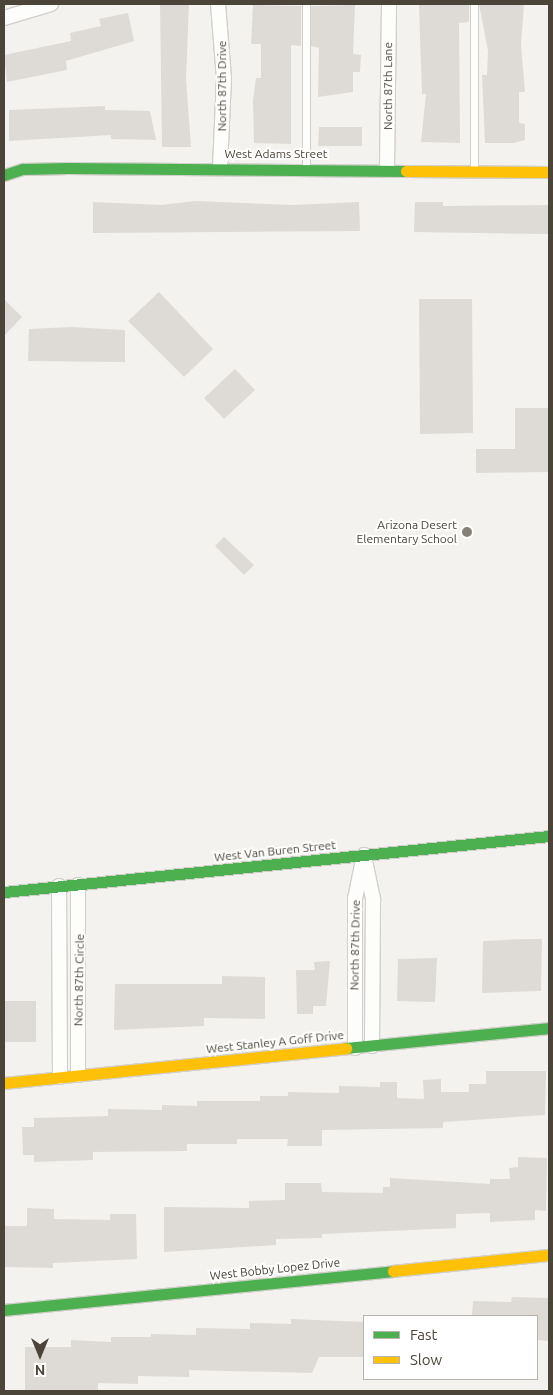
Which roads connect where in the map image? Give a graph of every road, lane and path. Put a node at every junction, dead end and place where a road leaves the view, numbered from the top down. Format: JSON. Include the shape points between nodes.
{"nodes":[{"id":1,"x":51,"y":4,"type":"edge"},
{"id":2,"x":218,"y":4,"type":"edge"},
{"id":3,"x":306,"y":4,"type":"edge"},
{"id":4,"x":389,"y":4,"type":"edge"},
{"id":5,"x":474,"y":4,"type":"edge"},
{"id":6,"x":4,"y":18,"type":"edge"},
{"id":7,"x":306,"y":167,"type":"junction"},
{"id":8,"x":220,"y":168,"type":"junction"},
{"id":9,"x":387,"y":168,"type":"junction"},
{"id":10,"x":474,"y":170,"type":"junction"},
{"id":11,"x":549,"y":172,"type":"edge"},
{"id":12,"x":4,"y":175,"type":"edge"},
{"id":13,"x":549,"y":836,"type":"edge"},
{"id":14,"x":364,"y":855,"type":"junction"},
{"id":15,"x":78,"y":884,"type":"junction"},
{"id":16,"x":59,"y":886,"type":"junction"},
{"id":17,"x":4,"y":892,"type":"edge"},
{"id":18,"x":549,"y":1028,"type":"edge"},
{"id":19,"x":372,"y":1046,"type":"junction"},
{"id":20,"x":355,"y":1048,"type":"junction"},
{"id":21,"x":78,"y":1075,"type":"junction"},
{"id":22,"x":60,"y":1077,"type":"junction"},
{"id":23,"x":4,"y":1083,"type":"edge"},
{"id":24,"x":549,"y":1255,"type":"edge"},
{"id":25,"x":4,"y":1310,"type":"edge"}],
"edges":[{"from":1,"to":6,"type":"street"},
{"from":2,"to":8,"type":"street","name":"North 87th Drive","via":[[224,79]]},
{"from":3,"to":7,"type":"lane"},
{"from":4,"to":9,"type":"street","name":"North 87th Lane"},
{"from":5,"to":10,"type":"lane"},
{"from":7,"to":8,"type":"street","name":"West Adams Street"},
{"from":7,"to":9,"type":"street","name":"West Adams Street"},
{"from":8,"to":12,"type":"street","name":"West Adams Street","via":[[23,169]]},
{"from":9,"to":10,"type":"street","name":"West Adams Street"},
{"from":10,"to":11,"type":"street","name":"West Adams Street"},
{"from":13,"to":14,"type":"street","name":"West Van Buren Street"},
{"from":14,"to":15,"type":"street","name":"West Van Buren Street"},
{"from":14,"to":19,"type":"street","name":"North 87th Drive","via":[[373,896]]},
{"from":14,"to":20,"type":"street","name":"North 87th Drive","via":[[355,899]]},
{"from":15,"to":16,"type":"street","name":"West Van Buren Street"},
{"from":15,"to":21,"type":"street","name":"North 87th Circle"},
{"from":16,"to":17,"type":"street","name":"West Van Buren Street"},
{"from":16,"to":22,"type":"street","name":"North 87th Circle"},
{"from":18,"to":19,"type":"street","name":"West Stanley A Goff Drive"},
{"from":19,"to":20,"type":"street","name":"West Stanley A Goff Drive"},
{"from":20,"to":21,"type":"street","name":"West Stanley A Goff Drive"},
{"from":21,"to":22,"type":"street","name":"West Stanley A Goff Drive"},
{"from":22,"to":23,"type":"street","name":"West Stanley A Goff Drive"},
{"from":24,"to":25,"type":"street","name":"West Bobby Lopez Drive"}]}
